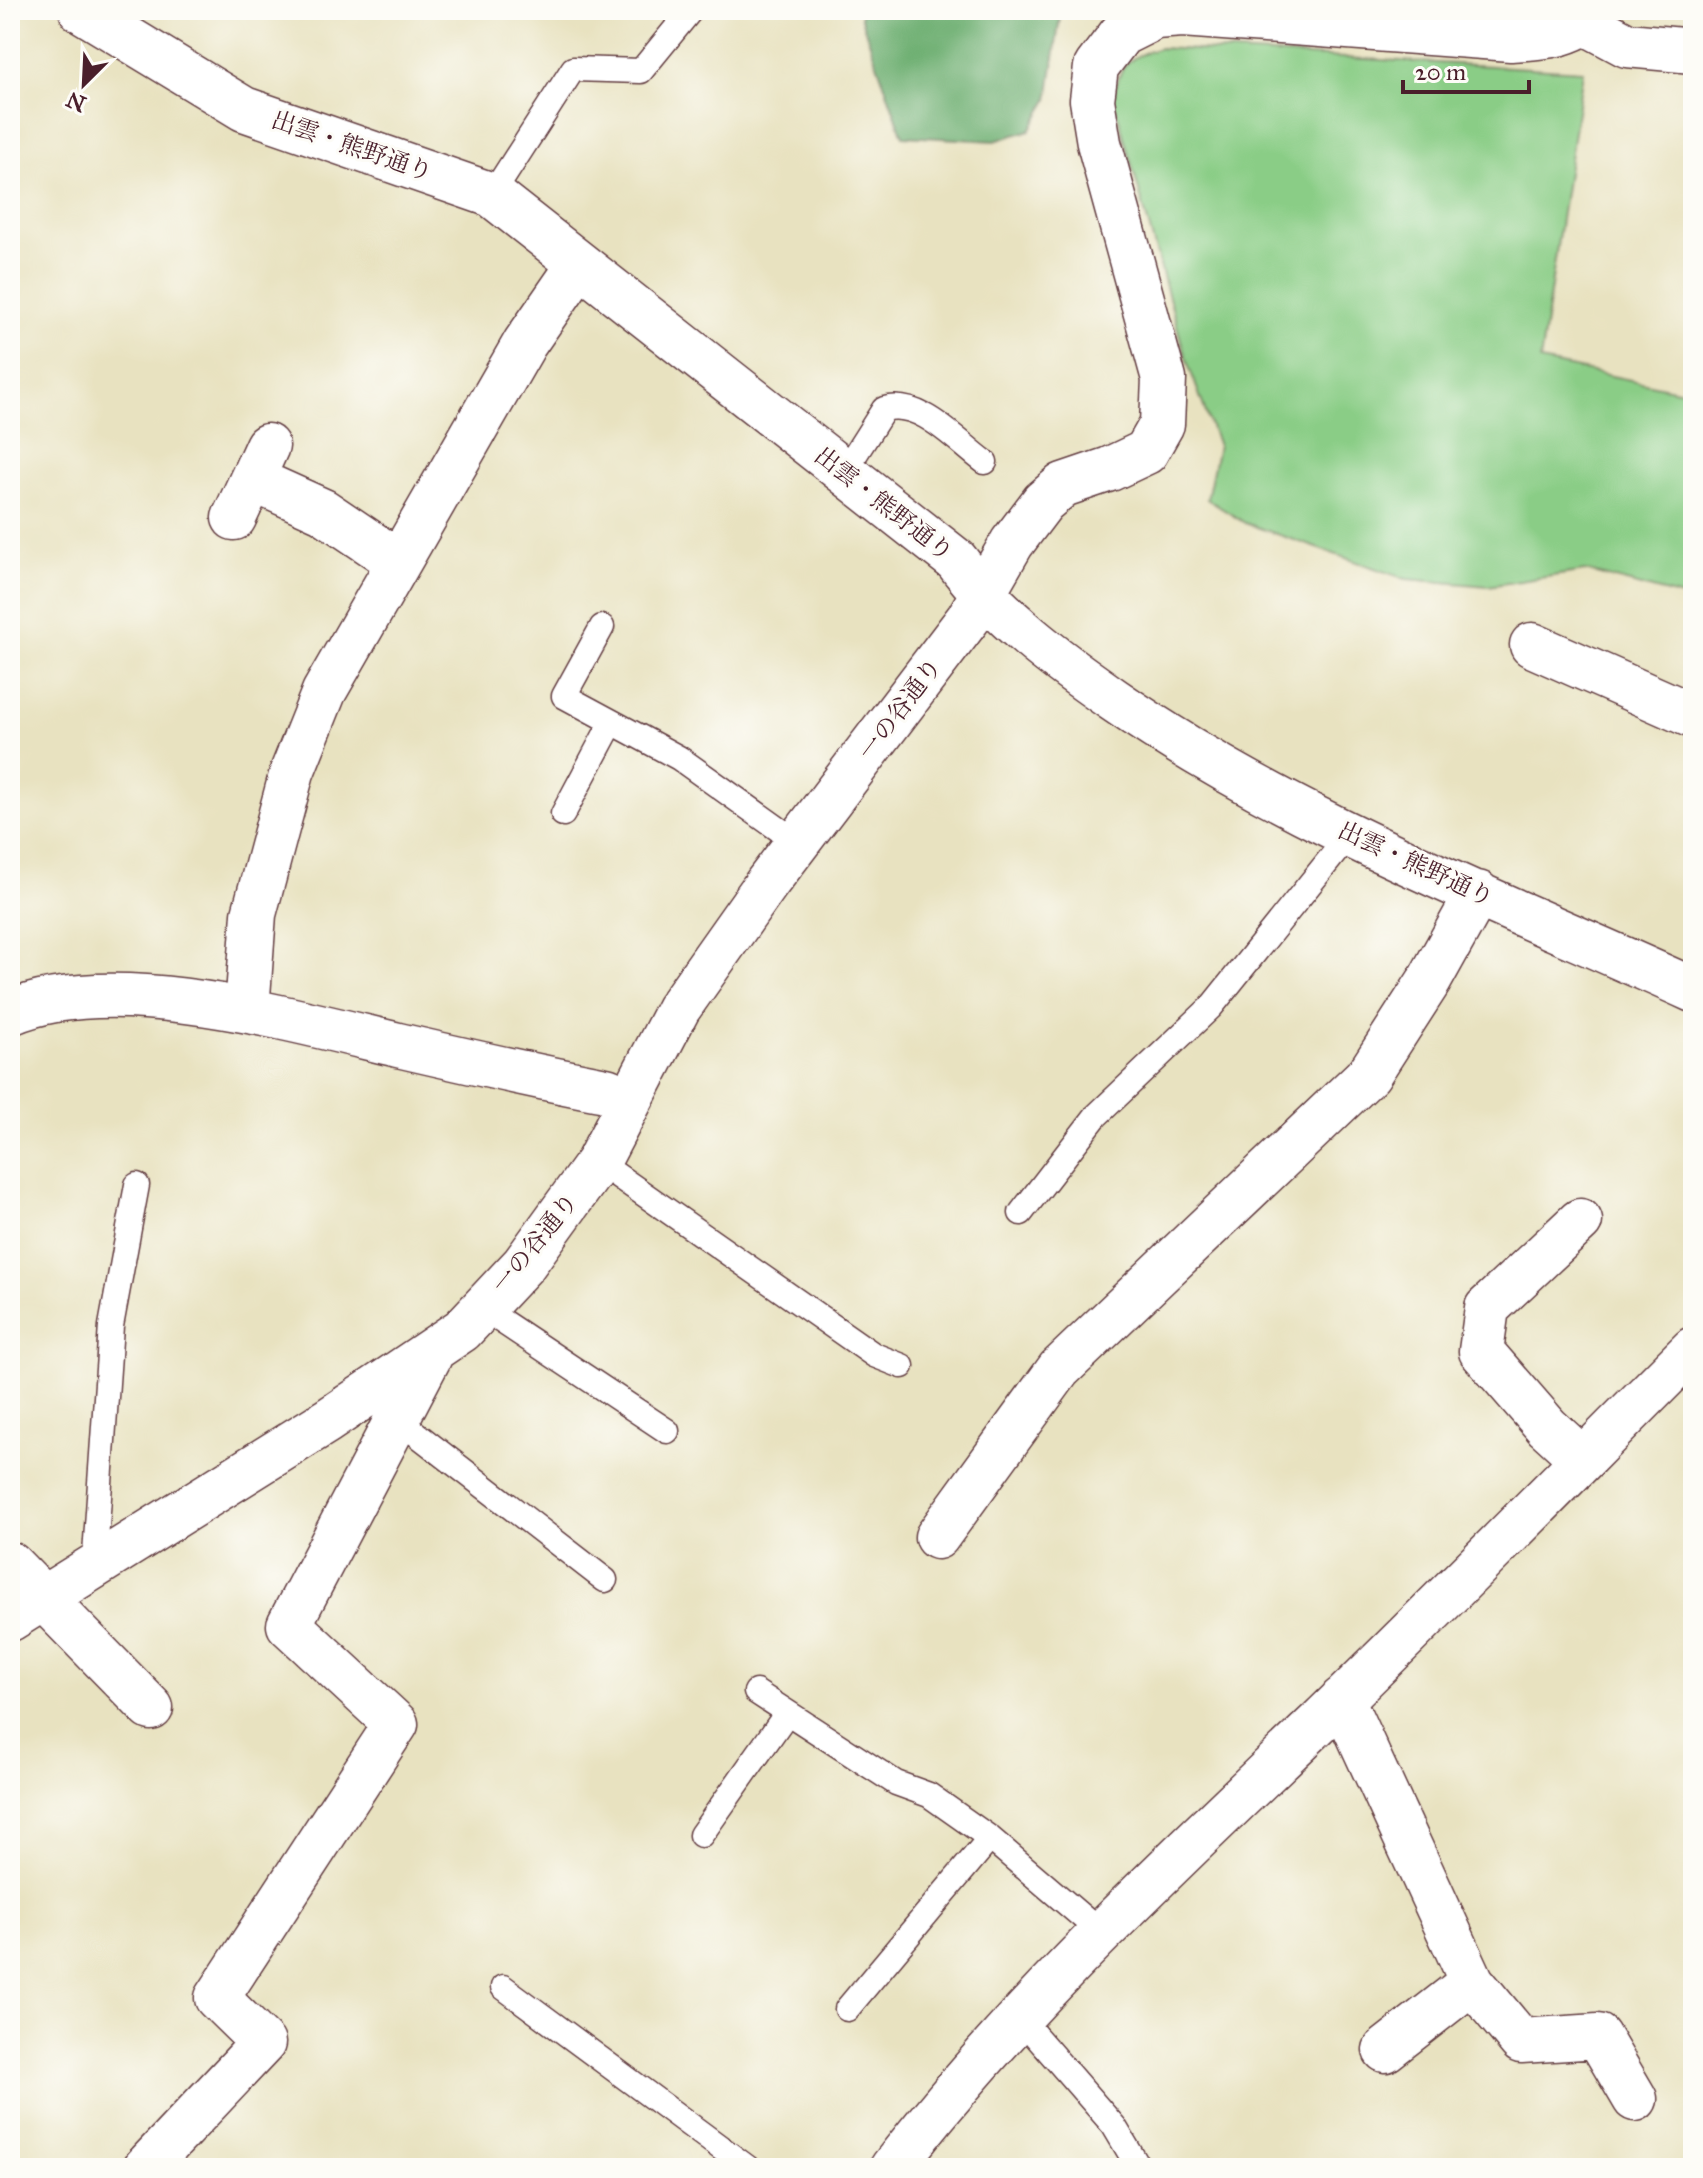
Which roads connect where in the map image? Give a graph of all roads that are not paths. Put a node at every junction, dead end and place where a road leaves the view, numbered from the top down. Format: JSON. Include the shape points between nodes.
{"nodes":[{"id":1,"x":81,"y":10,"type":"edge"},
{"id":2,"x":691,"y":10,"type":"edge"},
{"id":3,"x":1591,"y":17,"type":"edge"},
{"id":4,"x":1693,"y":51,"type":"edge"},
{"id":5,"x":492,"y":195,"type":"junction"},
{"id":6,"x":579,"y":265,"type":"junction"},
{"id":7,"x":985,"y":462,"type":"dead end"},
{"id":8,"x":844,"y":472,"type":"junction"},
{"id":9,"x":251,"y":481,"type":"dead end"},
{"id":10,"x":397,"y":561,"type":"junction"},
{"id":11,"x":982,"y":595,"type":"junction"},
{"id":12,"x":602,"y":627,"type":"dead end"},
{"id":13,"x":1532,"y":645,"type":"dead end"},
{"id":14,"x":1693,"y":716,"type":"edge"},
{"id":15,"x":612,"y":722,"type":"junction"},
{"id":16,"x":563,"y":814,"type":"dead end"},
{"id":17,"x":1350,"y":834,"type":"junction"},
{"id":18,"x":798,"y":843,"type":"junction"},
{"id":19,"x":1478,"y":893,"type":"junction"},
{"id":20,"x":1693,"y":990,"type":"edge"},
{"id":21,"x":247,"y":1010,"type":"junction"},
{"id":22,"x":10,"y":1013,"type":"edge"},
{"id":23,"x":629,"y":1099,"type":"junction"},
{"id":24,"x":598,"y":1162,"type":"junction"},
{"id":25,"x":137,"y":1185,"type":"dead end"},
{"id":26,"x":1021,"y":1213,"type":"dead end"},
{"id":27,"x":1580,"y":1221,"type":"dead end"},
{"id":28,"x":482,"y":1308,"type":"junction"},
{"id":29,"x":1693,"y":1349,"type":"edge"},
{"id":30,"x":431,"y":1353,"type":"junction"},
{"id":31,"x":902,"y":1366,"type":"dead end"},
{"id":32,"x":397,"y":1419,"type":"junction"},
{"id":33,"x":667,"y":1431,"type":"dead end"},
{"id":34,"x":1582,"y":1459,"type":"junction"},
{"id":35,"x":937,"y":1537,"type":"dead end"},
{"id":36,"x":10,"y":1564,"type":"edge"},
{"id":37,"x":94,"y":1569,"type":"junction"},
{"id":38,"x":605,"y":1580,"type":"dead end"},
{"id":39,"x":26,"y":1610,"type":"edge"},
{"id":40,"x":756,"y":1692,"type":"dead end"},
{"id":41,"x":1342,"y":1699,"type":"junction"},
{"id":42,"x":151,"y":1708,"type":"dead end"},
{"id":43,"x":787,"y":1713,"type":"junction"},
{"id":44,"x":701,"y":1835,"type":"dead end"},
{"id":45,"x":990,"y":1838,"type":"junction"},
{"id":46,"x":1100,"y":1932,"type":"junction"},
{"id":47,"x":1472,"y":1982,"type":"junction"},
{"id":48,"x":503,"y":1987,"type":"dead end"},
{"id":49,"x":847,"y":2009,"type":"dead end"},
{"id":50,"x":1021,"y":2019,"type":"junction"},
{"id":51,"x":1385,"y":2050,"type":"dead end"},
{"id":52,"x":1635,"y":2099,"type":"dead end"},
{"id":53,"x":145,"y":2168,"type":"edge"},
{"id":54,"x":748,"y":2168,"type":"edge"},
{"id":55,"x":892,"y":2168,"type":"edge"},
{"id":56,"x":1139,"y":2168,"type":"edge"}],
"edges":[{"from":1,"to":5,"type":"street","name":"出雲・熊野通り","via":[[244,109]]},
{"from":2,"to":5,"type":"lane","via":[[641,71],[573,69]]},
{"from":3,"to":4,"type":"street","via":[[1627,45]]},
{"from":3,"to":11,"type":"street","name":"一の谷通り","via":[[1555,36],[1511,39],[1182,15],[1155,17],[1121,34],[1096,67],[1092,100],[1164,379],[1162,424],[1146,452],[1063,485],[1043,502]]},
{"from":5,"to":6,"type":"street","name":"出雲・熊野通り"},
{"from":6,"to":8,"type":"street","name":"出雲・熊野通り"},
{"from":6,"to":10,"type":"street","via":[[525,343]]},
{"from":7,"to":8,"type":"lane","via":[[922,415],[907,406],[893,406],[884,409]]},
{"from":8,"to":11,"type":"street","name":"出雲・熊野通り","via":[[956,560]]},
{"from":9,"to":10,"type":"street","via":[[323,511]]},
{"from":10,"to":21,"type":"street","via":[[324,692],[292,772],[254,914]]},
{"from":11,"to":17,"type":"street","name":"出雲・熊野通り","via":[[1056,660],[1140,718],[1237,780]]},
{"from":11,"to":18,"type":"street","name":"一の谷通り"},
{"from":12,"to":15,"type":"lane","via":[[564,696]]},
{"from":13,"to":14,"type":"street"},
{"from":15,"to":16,"type":"lane"},
{"from":15,"to":18,"type":"lane","via":[[679,758]]},
{"from":17,"to":19,"type":"street","name":"出雲・熊野通り"},
{"from":17,"to":26,"type":"lane","via":[[1211,1007],[1096,1116]]},
{"from":18,"to":23,"type":"street","name":"一の谷通り","via":[[678,1009]]},
{"from":19,"to":20,"type":"street","name":"出雲・熊野通り"},
{"from":19,"to":35,"type":"street","via":[[1369,1074],[1059,1369]]},
{"from":21,"to":22,"type":"street","via":[[69,996],[39,1000]]},
{"from":21,"to":23,"type":"street"},
{"from":23,"to":24,"type":"street","name":"一の谷通り"},
{"from":24,"to":28,"type":"street","name":"一の谷通り","via":[[524,1264]]},
{"from":24,"to":31,"type":"lane","via":[[874,1355]]},
{"from":25,"to":37,"type":"lane","via":[[111,1326]]},
{"from":27,"to":34,"type":"street","via":[[1487,1308],[1481,1351]]},
{"from":28,"to":30,"type":"street","name":"一の谷通り"},
{"from":28,"to":33,"type":"lane"},
{"from":29,"to":34,"type":"street"},
{"from":30,"to":32,"type":"street"},
{"from":30,"to":37,"type":"street","name":"一の谷通り"},
{"from":32,"to":38,"type":"lane"},
{"from":32,"to":53,"type":"street","via":[[289,1625],[396,1724],[217,1998],[263,2043]]},
{"from":34,"to":41,"type":"street"},
{"from":36,"to":39,"type":"street"},
{"from":37,"to":39,"type":"street","name":"一の谷通り"},
{"from":39,"to":42,"type":"street"},
{"from":40,"to":43,"type":"lane"},
{"from":41,"to":46,"type":"street"},
{"from":41,"to":47,"type":"street"},
{"from":43,"to":44,"type":"lane"},
{"from":43,"to":45,"type":"lane","via":[[896,1783],[929,1795]]},
{"from":45,"to":46,"type":"lane"},
{"from":45,"to":49,"type":"lane"},
{"from":46,"to":50,"type":"street"},
{"from":47,"to":51,"type":"street"},
{"from":47,"to":52,"type":"street","via":[[1521,2041],[1598,2036]]},
{"from":48,"to":54,"type":"lane"},
{"from":50,"to":55,"type":"street","via":[[953,2088]]},
{"from":50,"to":56,"type":"lane","via":[[1114,2126]]}]}
